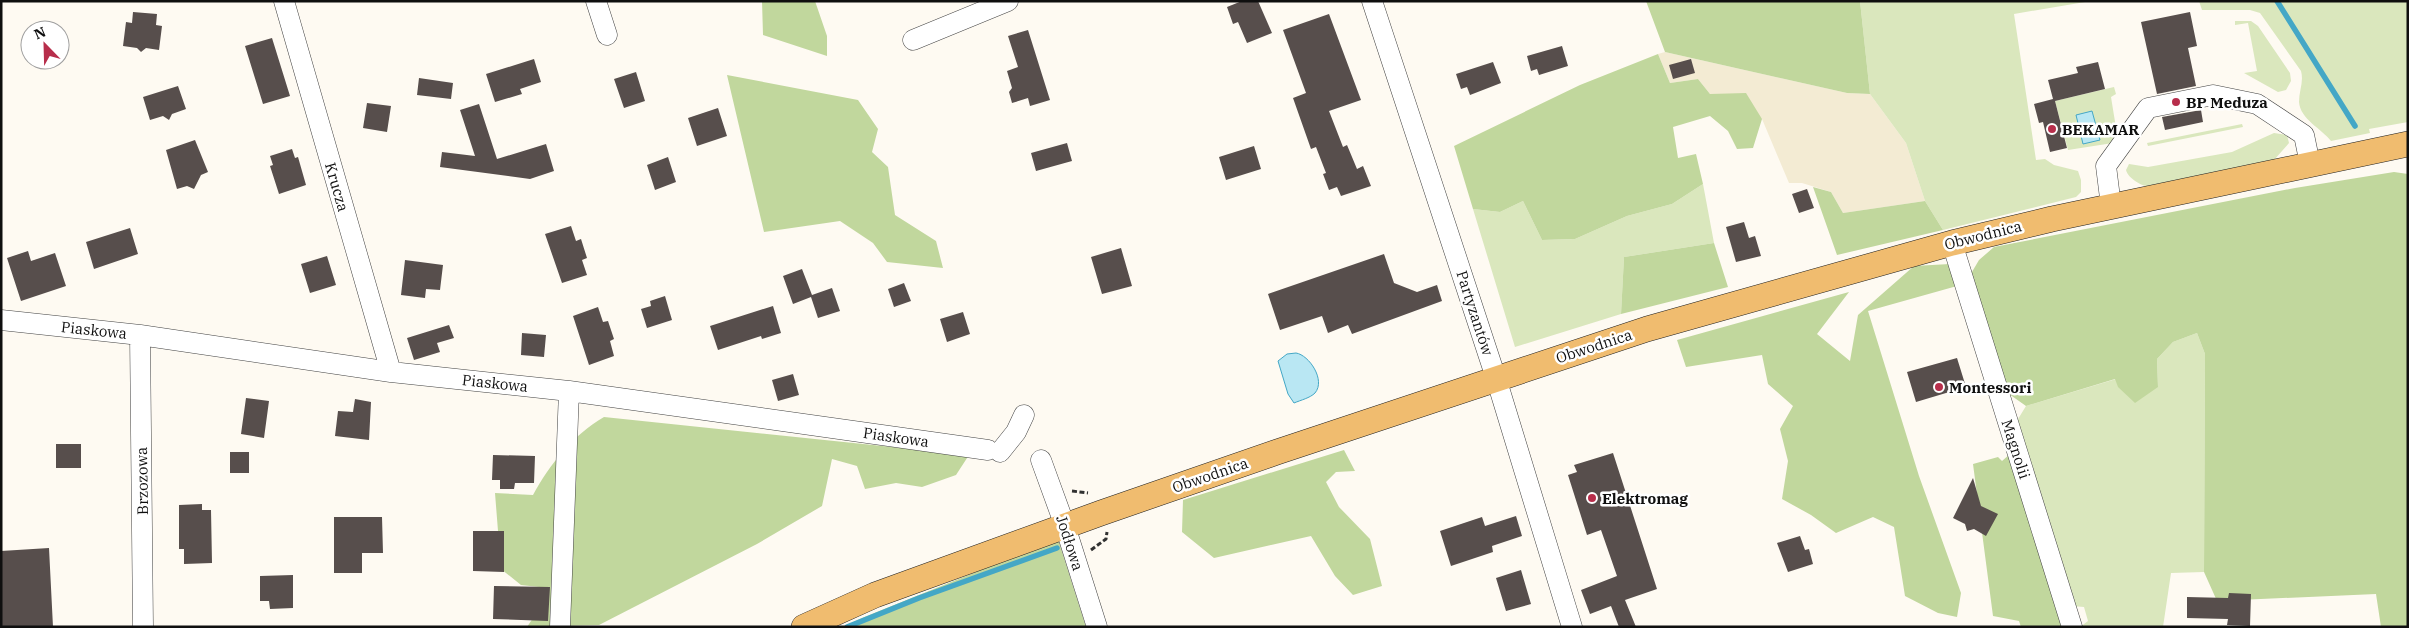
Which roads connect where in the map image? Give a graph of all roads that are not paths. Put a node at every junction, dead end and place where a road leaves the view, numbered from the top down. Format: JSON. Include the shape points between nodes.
{"nodes":[{"id":1,"x":284,"y":1,"type":"edge"},
{"id":2,"x":596,"y":1,"type":"edge"},
{"id":3,"x":1008,"y":1,"type":"edge"},
{"id":4,"x":1372,"y":1,"type":"edge"},
{"id":5,"x":607,"y":35,"type":"dead end"},
{"id":6,"x":913,"y":40,"type":"dead end"},
{"id":7,"x":2408,"y":144,"type":"edge"},
{"id":8,"x":2310,"y":164,"type":"junction"},
{"id":9,"x":2111,"y":206,"type":"junction"},
{"id":10,"x":1952,"y":243,"type":"junction"},
{"id":11,"x":1,"y":320,"type":"edge"},
{"id":12,"x":140,"y":335,"type":"junction"},
{"id":13,"x":391,"y":372,"type":"junction"},
{"id":14,"x":1496,"y":378,"type":"junction"},
{"id":15,"x":570,"y":390,"type":"junction"},
{"id":16,"x":1024,"y":414,"type":"dead end"},
{"id":17,"x":1041,"y":460,"type":"dead end"},
{"id":18,"x":1065,"y":526,"type":"junction"},
{"id":19,"x":143,"y":627,"type":"edge"},
{"id":20,"x":560,"y":627,"type":"edge"},
{"id":21,"x":804,"y":627,"type":"edge"},
{"id":22,"x":1097,"y":627,"type":"edge"},
{"id":23,"x":1572,"y":627,"type":"edge"},
{"id":24,"x":2072,"y":627,"type":"edge"}],
"edges":[{"from":1,"to":13,"type":"street","name":"Krucza"},
{"from":2,"to":5,"type":"street"},
{"from":3,"to":6,"type":"street"},
{"from":4,"to":14,"type":"street","name":"Partyzantów"},
{"from":7,"to":8,"type":"main road","name":"Obwodnica"},
{"from":8,"to":9,"type":"main road","name":"Obwodnica"},
{"from":8,"to":9,"type":"street","via":[[2304,135],[2257,104],[2213,95],[2148,108],[2106,166]]},
{"from":9,"to":10,"type":"main road","name":"Obwodnica"},
{"from":10,"to":14,"type":"main road","name":"Obwodnica","via":[[1647,329]]},
{"from":10,"to":24,"type":"street","name":"Magnolii"},
{"from":11,"to":12,"type":"street","name":"Piaskowa"},
{"from":12,"to":13,"type":"street","name":"Piaskowa"},
{"from":12,"to":19,"type":"street","name":"Brzozowa"},
{"from":13,"to":15,"type":"street","name":"Piaskowa"},
{"from":14,"to":18,"type":"main road","name":"Obwodnica"},
{"from":14,"to":23,"type":"street","name":"Partyzantów"},
{"from":15,"to":16,"type":"street","name":"Piaskowa","via":[[994,451],[1016,432]]},
{"from":15,"to":20,"type":"street"},
{"from":17,"to":18,"type":"street","name":"Jodłowa"},
{"from":18,"to":21,"type":"main road","name":"Obwodnica","via":[[874,596]]},
{"from":18,"to":22,"type":"street","name":"Jodłowa"}]}
